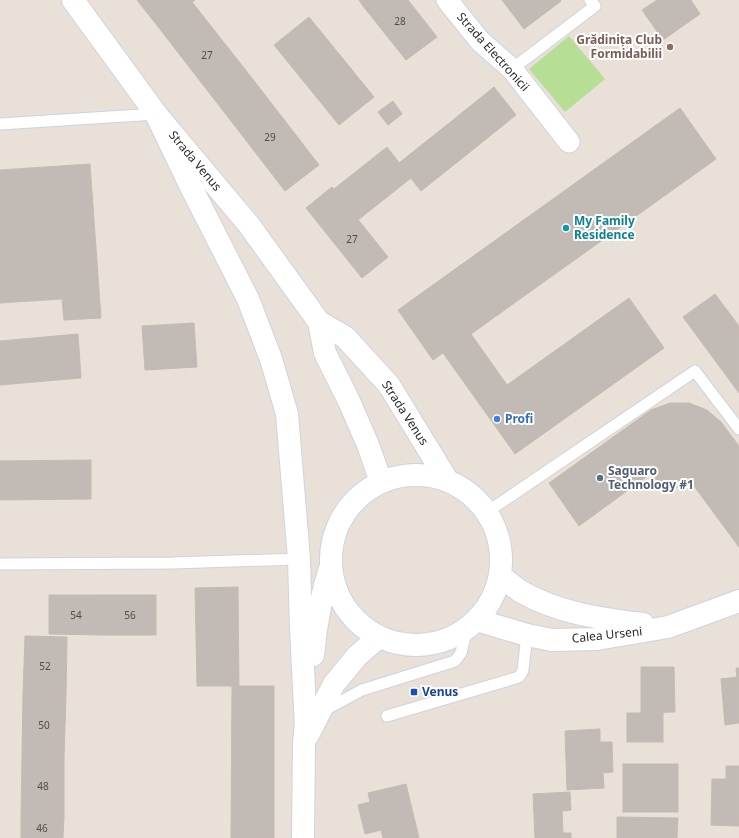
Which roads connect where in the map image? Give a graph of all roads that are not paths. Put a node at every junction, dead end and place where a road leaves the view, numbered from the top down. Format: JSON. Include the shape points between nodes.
{"nodes":[{"id":1,"x":73,"y":0,"type":"edge"},
{"id":2,"x":447,"y":0,"type":"edge"},
{"id":3,"x":590,"y":0,"type":"edge"},
{"id":4,"x":512,"y":69,"type":"junction"},
{"id":5,"x":156,"y":114,"type":"junction"},
{"id":6,"x":0,"y":124,"type":"edge"},
{"id":7,"x":569,"y":142,"type":"dead end"},
{"id":8,"x":319,"y":322,"type":"junction"},
{"id":9,"x":739,"y":429,"type":"edge"},
{"id":10,"x":448,"y":480,"type":"junction"},
{"id":11,"x":381,"y":482,"type":"junction"},
{"id":12,"x":487,"y":512,"type":"junction"},
{"id":13,"x":299,"y":559,"type":"junction"},
{"id":14,"x":0,"y":564,"type":"edge"},
{"id":15,"x":331,"y":565,"type":"junction"},
{"id":16,"x":500,"y":576,"type":"junction"},
{"id":17,"x":739,"y":601,"type":"edge"},
{"id":18,"x":472,"y":624,"type":"junction"},
{"id":19,"x":668,"y":627,"type":"junction"},
{"id":20,"x":527,"y":635,"type":"junction"},
{"id":21,"x":379,"y":636,"type":"junction"},
{"id":22,"x":387,"y":716,"type":"dead end"},
{"id":23,"x":310,"y":728,"type":"junction"},
{"id":24,"x":303,"y":838,"type":"edge"}],
"edges":[{"from":1,"to":5,"type":"main road","name":"Strada Venus"},
{"from":2,"to":4,"type":"street","name":"Strada Electronicii","via":[[480,41]]},
{"from":3,"to":4,"type":"lane","via":[[594,6]]},
{"from":4,"to":7,"type":"street","name":"Strada Electronicii"},
{"from":5,"to":6,"type":"lane"},
{"from":5,"to":8,"type":"main road","name":"Strada Venus","via":[[249,225]]},
{"from":5,"to":13,"type":"main road","via":[[248,299],[272,359],[287,414]]},
{"from":8,"to":10,"type":"main road","name":"Strada Venus","via":[[345,337],[389,385]]},
{"from":8,"to":11,"type":"main road","name":"Strada Venus","via":[[324,353],[349,401]]},
{"from":9,"to":12,"type":"lane","via":[[695,371]]},
{"from":10,"to":11,"type":"main road","via":[[426,475],[403,476]]},
{"from":10,"to":12,"type":"main road","via":[[477,499]]},
{"from":11,"to":15,"type":"main road","via":[[360,496],[344,516],[334,539]]},
{"from":12,"to":16,"type":"main road","via":[[500,543]]},
{"from":13,"to":14,"type":"lane"},
{"from":13,"to":23,"type":"main road","via":[[301,628]]},
{"from":15,"to":21,"type":"main road","via":[[338,594],[355,619]]},
{"from":15,"to":23,"type":"main road","via":[[322,590],[315,633]]},
{"from":16,"to":18,"type":"main road","via":[[487,607]]},
{"from":16,"to":19,"type":"main road","name":"Calea Urseni","via":[[521,591],[561,608],[600,618]]},
{"from":17,"to":19,"type":"main road","name":"Calea Urseni"},
{"from":18,"to":20,"type":"main road","name":"Calea Urseni"},
{"from":18,"to":21,"type":"main road","via":[[439,642],[409,645]]},
{"from":18,"to":23,"type":"lane","via":[[461,653],[455,661],[362,690]]},
{"from":19,"to":20,"type":"main road","name":"Calea Urseni","via":[[597,639],[552,640]]},
{"from":20,"to":22,"type":"lane","via":[[519,677]]},
{"from":21,"to":23,"type":"main road","via":[[345,669]]},
{"from":23,"to":24,"type":"main road"}]}
